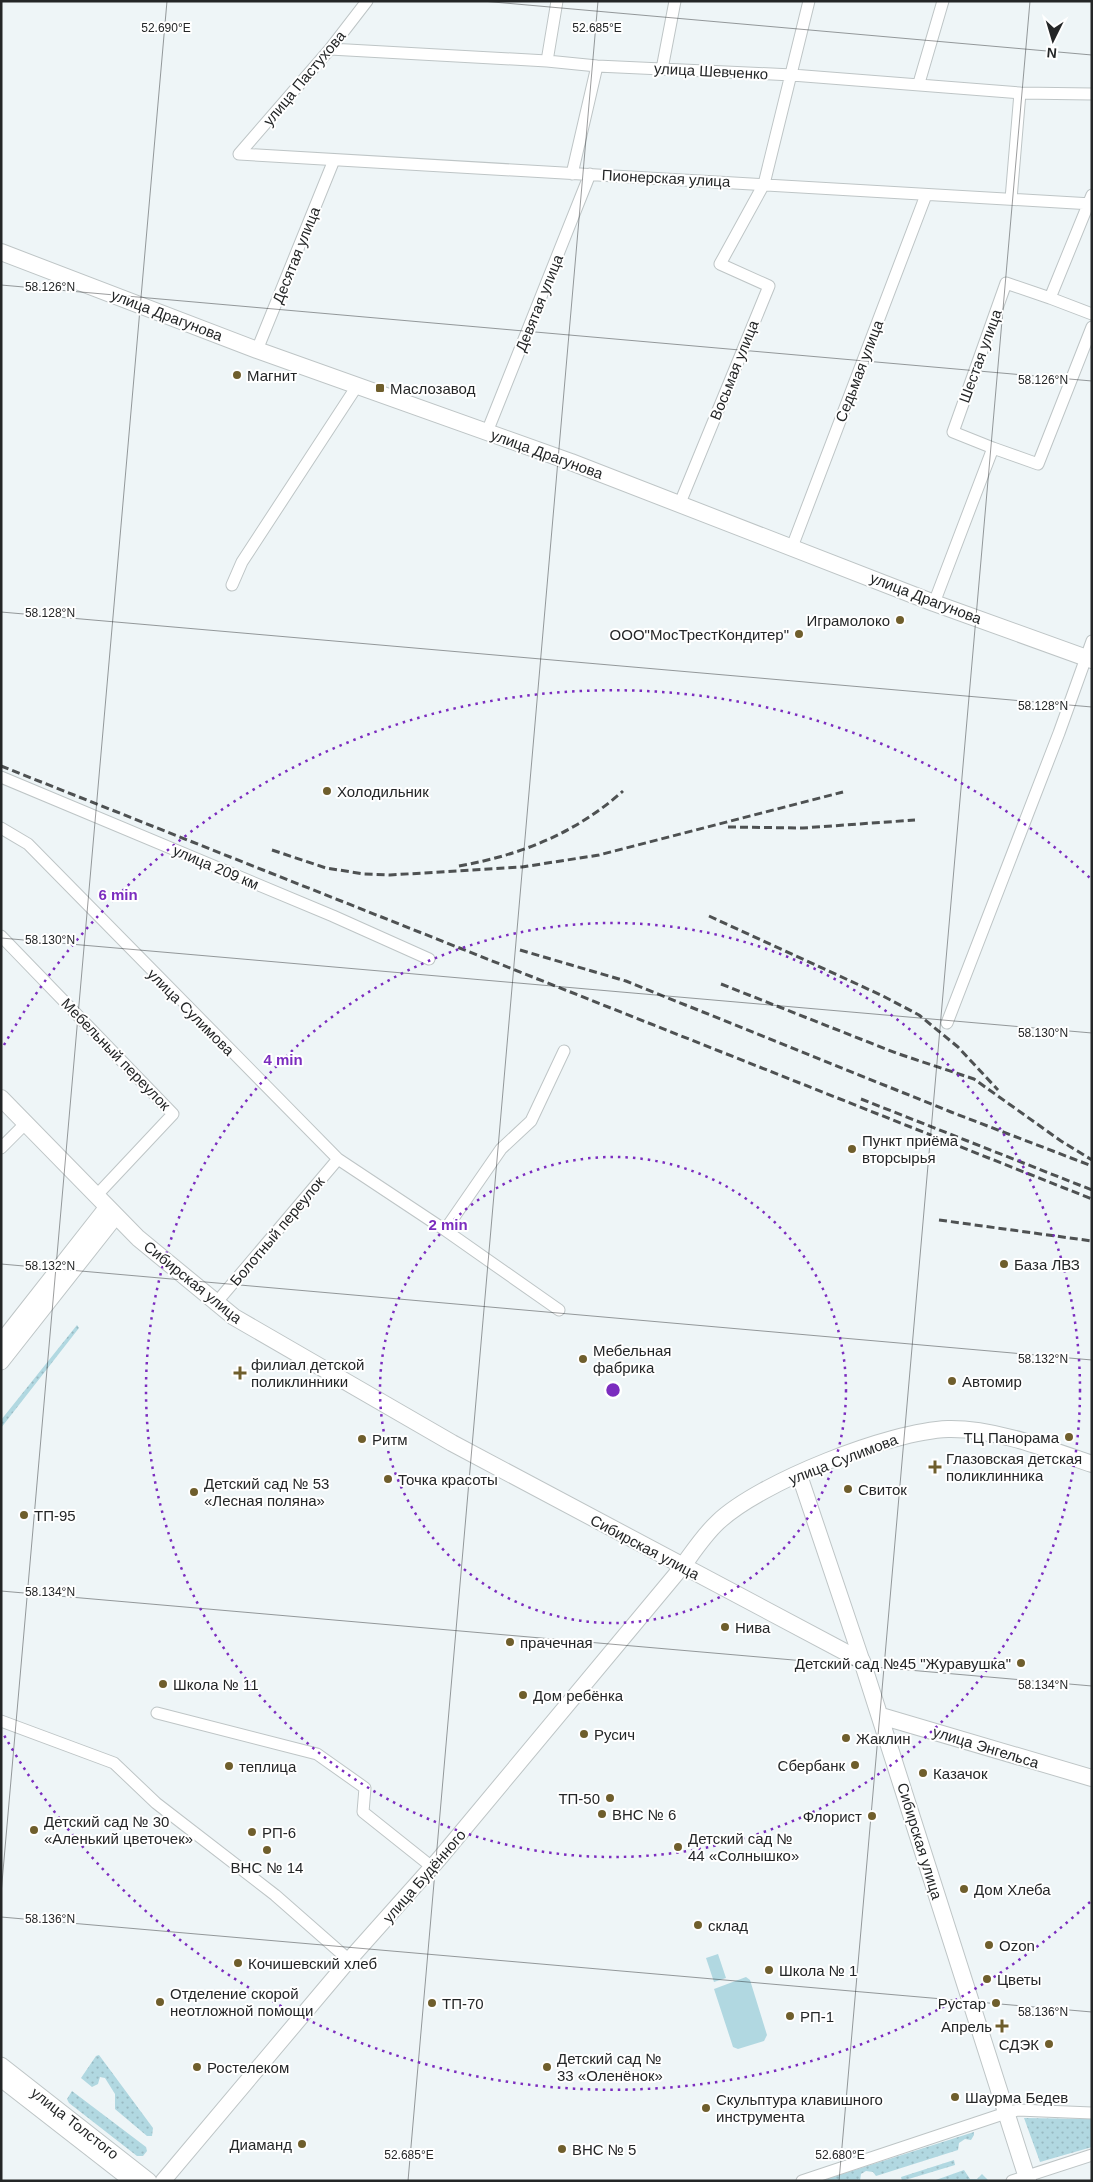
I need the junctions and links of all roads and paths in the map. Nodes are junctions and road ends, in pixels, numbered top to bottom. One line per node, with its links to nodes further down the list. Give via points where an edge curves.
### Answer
1 (367, 1): 6 (street, улица Пастухова)
2 (557, 1): 7 (street)
3 (675, 1): 9 (street)
4 (809, 1): 10 (street)
5 (942, 1): 11 (street)
6 (330, 49): 7 (street, улица Шевченко); 14 (street, улица Пастухова)
7 (547, 61): 8 (street, улица Шевченко)
8 (596, 66): 9 (street, улица Шевченко); 16 (street)
9 (662, 69): 10 (street, улица Шевченко)
10 (792, 75): 11 (street, улица Шевченко); 18 (street)
11 (919, 83): 12 (street, улица Шевченко)
12 (1020, 92): 13 (street, улица Шевченко); 20 (street)
13 (1092, 94)
14 (240, 154): 15 (street, Пионерская улица)
15 (334, 160): 16 (street, Пионерская улица); 26 (street, Десятая улица)
16 (572, 174): 17 (street, Пионерская улица)
17 (590, 174): 18 (street, Пионерская улица); 28 (street, Девятая улица)
18 (764, 184): 19 (street, Пионерская улица); 30 (street, Восьмая улица, via 720,264 769,286)
19 (926, 195): 20 (street, Пионерская улица); 31 (street, Седьмая улица)
20 (1011, 199): 21 (street, Пионерская улица)
21 (1091, 201): 23 (street)
22 (1, 252): 26 (main road, улица Драгунова)
23 (1050, 298): 24 (street, Шестая улица); 29 (street, Шестая улица, via 1006,283 953,432)
24 (1092, 314)
25 (1092, 326): 29 (street, Шестая улица, via 1038,464)
26 (257, 350): 27 (main road, улица Драгунова)
27 (357, 386): 28 (main road, улица Драгунова); 32 (street, via 242,562)
28 (487, 432): 30 (main road, улица Драгунова)
29 (993, 448): 33 (street)
30 (680, 503): 31 (main road, улица Драгунова)
31 (792, 546): 33 (main road, улица Драгунова)
32 (232, 585)
33 (934, 603): 35 (main road, улица Драгунова)
34 (1092, 641): 35 (street)
35 (1089, 659): 40 (street)
36 (1, 777): 39 (street, улица 209 км)
37 (1, 828): 45 (street, улица Сулимова, via 28,844)
38 (1, 936): 46 (street, Мебельный переулок, via 173,1114)
39 (429, 959)
40 (947, 1023)
41 (564, 1051): 47 (street, via 531,1121 501,1150)
42 (1, 1098): 43 (main road, Сибирская улица)
43 (26, 1123): 44 (street); 46 (main road, Сибирская улица)
44 (1, 1148)
45 (338, 1159): 47 (street, улица Сулимова); 48 (street, Болотный переулок)
46 (106, 1207): 48 (main road, Сибирская улица); 50 (street); 51 (street)
47 (445, 1230): 49 (street, улица Сулимова)
48 (216, 1303): 54 (main road, Сибирская улица, via 319,1368 452,1444)
49 (559, 1310)
50 (1, 1342)
51 (1, 1362)
52 (1092, 1464): 53 (main road, улица Сулимова, via 994,1434 949,1429 915,1432 887,1440)
53 (799, 1474): 54 (main road, улица Сулимова, via 733,1509 717,1523); 55 (street)
54 (682, 1567): 55 (main road, Сибирская улица); 60 (street, улица Будённого)
55 (862, 1661): 57 (main road, Сибирская улица)
56 (157, 1713): 60 (street, via 318,1754 366,1788 363,1812)
57 (881, 1716): 59 (main road, улица Энгельса); 64 (main road, Сибирская улица)
58 (1, 1721): 61 (street, via 114,1763 156,1803 275,1895)
59 (1092, 1778)
60 (432, 1867): 61 (street, улица Будённого)
61 (349, 1960): 70 (street, улица Будённого)
62 (1, 2065): 69 (street, улица Толстого)
63 (1, 2079): 68 (street, улица Толстого)
64 (1006, 2112): 65 (street); 67 (main road, Сибирская улица); 71 (street)
65 (1092, 2113)
66 (1092, 2155): 67 (street)
67 (1022, 2179)
68 (132, 2181)
69 (149, 2181)
70 (163, 2181)
71 (802, 2181)

